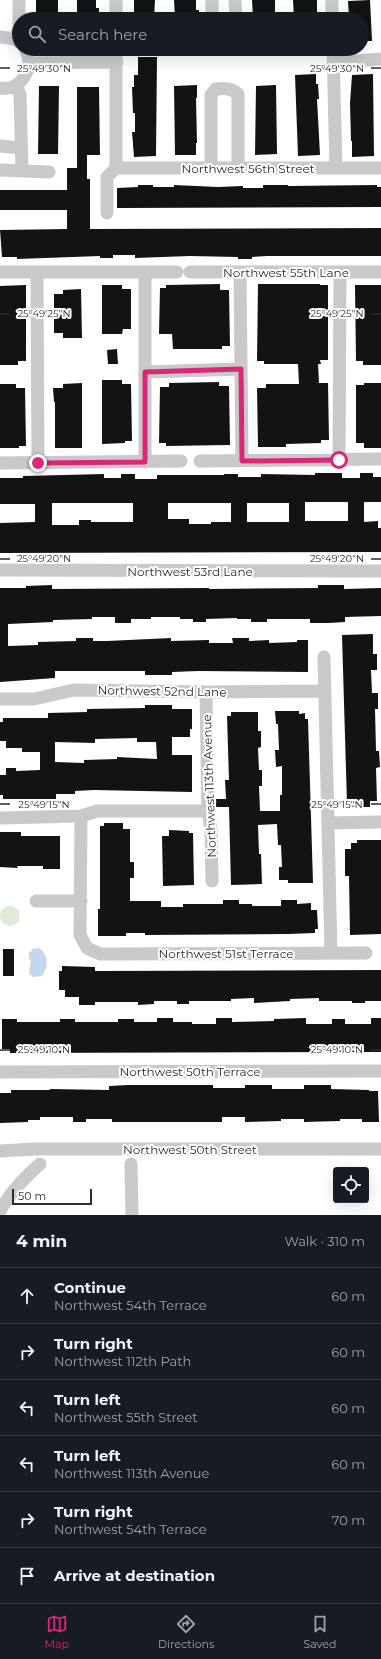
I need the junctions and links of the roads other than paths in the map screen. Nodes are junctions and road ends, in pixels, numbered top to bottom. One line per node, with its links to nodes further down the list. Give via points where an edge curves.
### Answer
1 (19, 0): 6 (street)
2 (116, 0): 7 (street)
3 (212, 0): 8 (street)
4 (235, 0): 9 (street)
5 (332, 0): 10 (street)
6 (19, 12)
7 (116, 12)
8 (212, 12)
9 (236, 12)
10 (332, 12)
11 (0, 36): 12 (street)
12 (12, 39)
13 (28, 56): 18 (street)
14 (105, 56): 18 (street)
15 (116, 56): 24 (street)
16 (332, 56): 19 (street)
17 (381, 59): 19 (street)
18 (29, 63): 20 (street, via 28,72)
19 (333, 63): 27 (street)
20 (16, 85): 21 (street); 23 (street, via 20,95)
21 (0, 88)
22 (0, 146): 23 (street)
23 (21, 148): 30 (street)
24 (116, 168): 25 (street, Northwest 56th Street); 32 (street, via 107,177)
25 (211, 168): 26 (street, Northwest 56th Street); 26 (street, via 211,95 216,89 226,88 238,94)
26 (238, 168): 27 (street, Northwest 56th Street)
27 (336, 168): 28 (street, Northwest 56th Street)
28 (381, 168)
29 (0, 170): 30 (street)
30 (22, 170): 31 (street)
31 (49, 172)
32 (107, 213)
33 (0, 272): 34 (street)
34 (37, 272): 35 (street); 50 (street)
35 (145, 272): 36 (street); 42 (street)
36 (177, 272)
37 (190, 272): 38 (street, Northwest 55th Lane)
38 (240, 272): 39 (street, Northwest 55th Lane); 41 (street)
39 (340, 272): 40 (street, Northwest 55th Lane); 44 (street)
40 (381, 272)
41 (241, 369): 42 (street); 47 (street)
42 (145, 372): 48 (street)
43 (381, 459): 44 (street)
44 (339, 460): 47 (street)
45 (180, 461): 48 (street)
46 (200, 461): 47 (street)
47 (242, 461)
48 (145, 462): 50 (street)
49 (0, 463): 50 (street)
50 (38, 463)
51 (0, 570): 52 (street, Northwest 53rd Lane)
52 (381, 571)
53 (324, 657): 54 (street)
54 (325, 691): 55 (street, Northwest 52nd Lane); 61 (street)
55 (206, 692): 56 (street, Northwest 52nd Lane, via 74,690 34,699); 57 (street, Northwest 113th Avenue)
56 (0, 699)
57 (208, 811): 58 (street, via 98,811); 62 (street, Northwest 113th Avenue)
58 (81, 816): 59 (street); 64 (street)
59 (0, 818)
60 (381, 822): 61 (street)
61 (328, 823): 65 (street)
62 (212, 880)
63 (36, 901): 64 (street)
64 (81, 901): 65 (street, Northwest 51st Terrace, via 80,935 87,948 100,954)
65 (331, 953): 66 (street, Northwest 51st Terrace)
66 (366, 953)
67 (381, 1070): 68 (street, Northwest 50th Terrace)
68 (0, 1072)
69 (381, 1149): 70 (street, Northwest 50th Street)
70 (0, 1151)
71 (40, 1164): 73 (street, via 11,1193)
72 (131, 1164): 74 (street)
73 (0, 1211)
74 (132, 1215)

